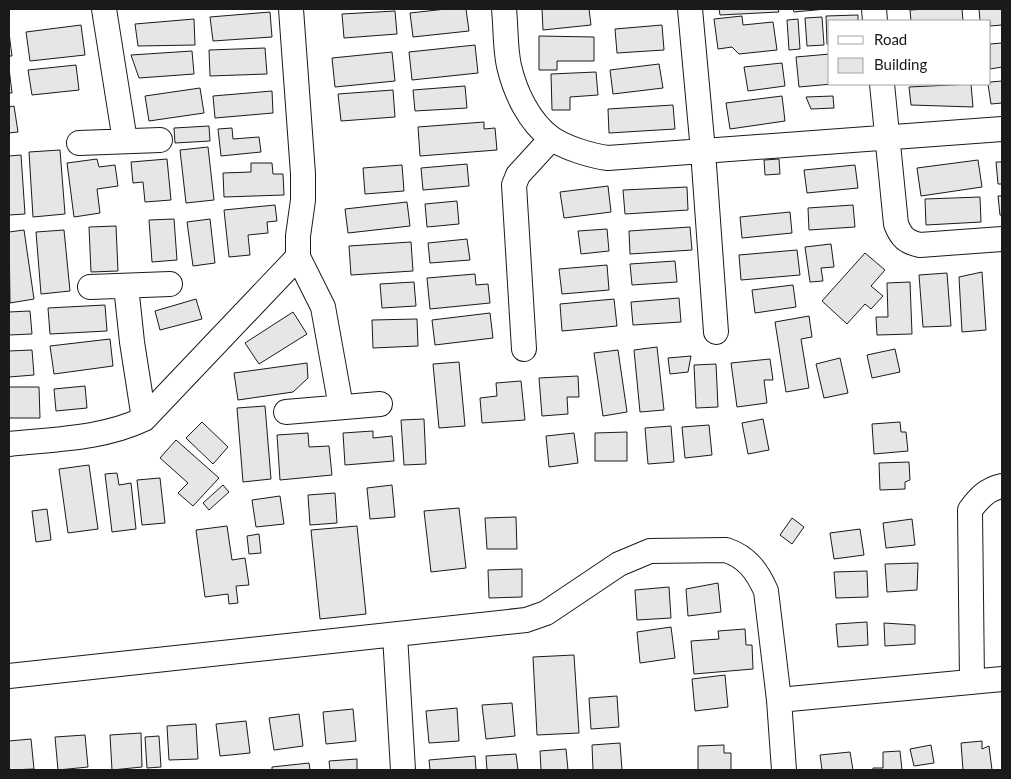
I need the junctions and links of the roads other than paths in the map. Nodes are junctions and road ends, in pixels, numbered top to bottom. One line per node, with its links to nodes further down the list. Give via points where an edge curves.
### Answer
1 (104, 9): 10 (street)
2 (291, 9): 14 (street, via 303,174)
3 (504, 9): 8 (street, via 509,65 514,83 536,124)
4 (690, 9): 12 (street)
5 (882, 85): 7 (street)
6 (1002, 129): 7 (street)
7 (888, 138): 12 (street); 13 (street, via 896,224 900,235 909,243)
8 (552, 139): 12 (street, via 592,156 608,158); 19 (street, via 518,175 514,185)
9 (160, 140): 10 (street)
10 (125, 141): 11 (street)
11 (79, 143)
12 (703, 151): 18 (street)
13 (1002, 239)
14 (298, 257): 21 (street, via 323,307); 23 (street)
15 (170, 284): 16 (street)
16 (126, 286): 17 (street); 23 (street)
17 (90, 287)
18 (716, 332)
19 (524, 349)
20 (380, 404): 21 (street)
21 (342, 408): 22 (street)
22 (286, 412)
23 (144, 418): 24 (street, via 111,432)
24 (9, 444)
25 (1002, 486): 29 (street, via 982,495 970,510)
26 (395, 635): 27 (street); 30 (street, via 526,620 546,613 619,564 650,551 726,550 748,562 759,574 766,591); 31 (street)
27 (9, 676)
28 (1002, 679): 29 (street)
29 (972, 682): 30 (street)
30 (779, 700): 32 (street)
31 (403, 770)
32 (784, 770)

